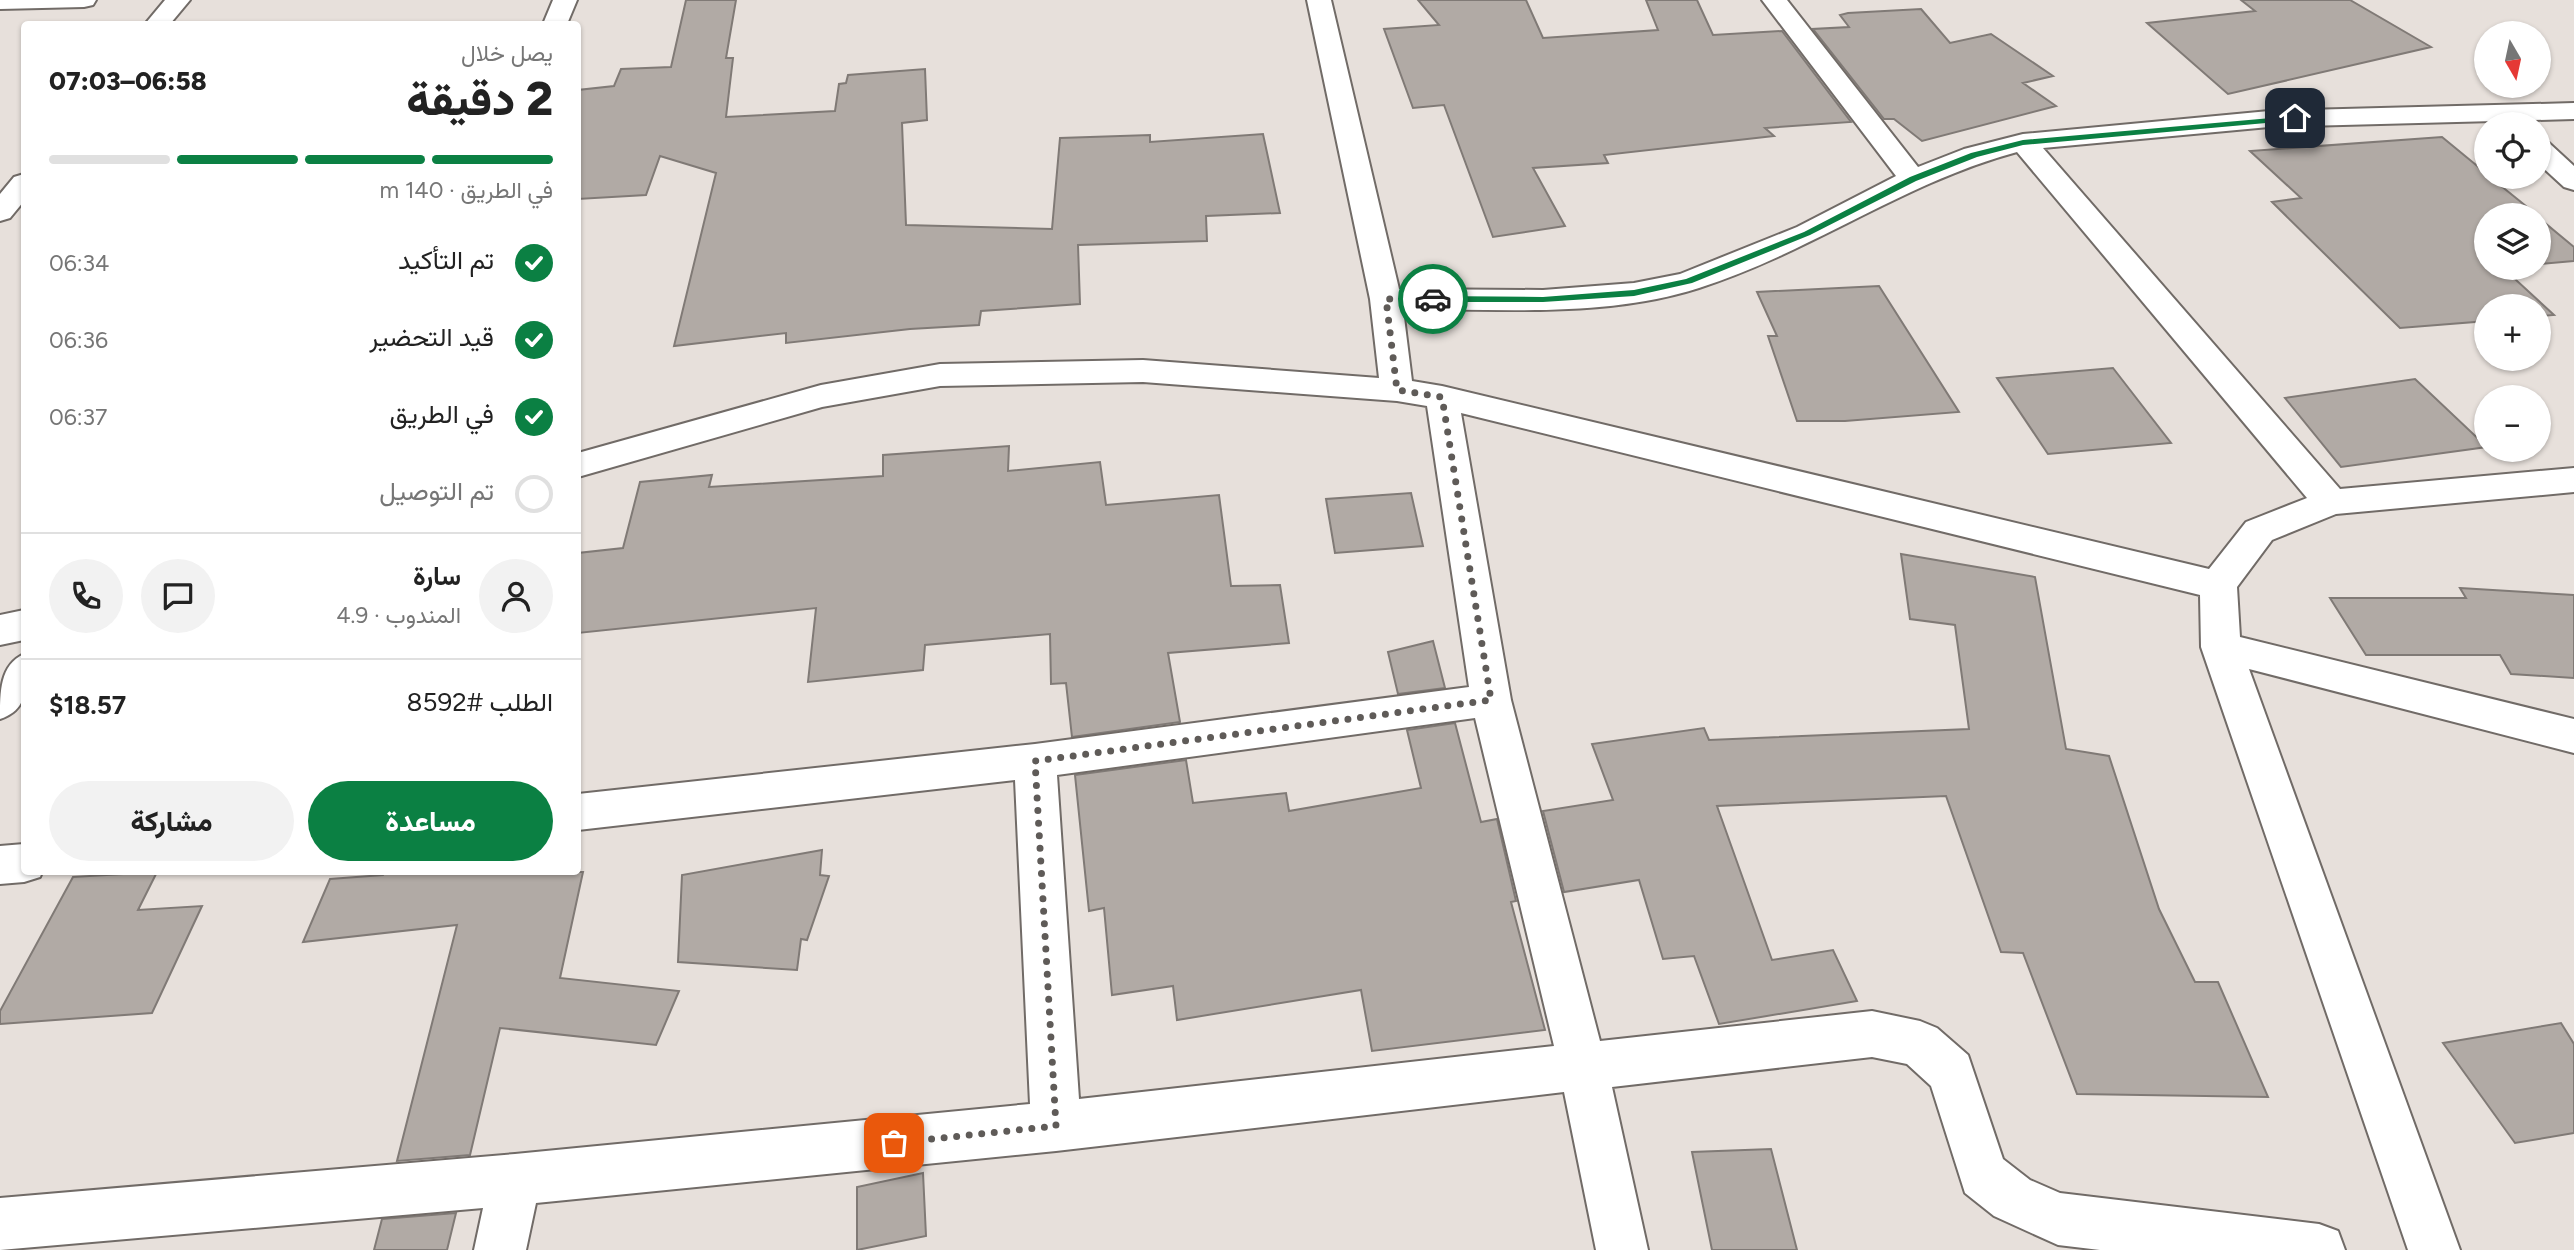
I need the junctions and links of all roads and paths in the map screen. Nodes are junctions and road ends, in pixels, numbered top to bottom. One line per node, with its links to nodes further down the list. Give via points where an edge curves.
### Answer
1 (85, 0): 6 (street)
2 (178, 0): 7 (street)
3 (565, 0): 8 (street)
4 (1319, 0): 18 (street)
5 (1774, 0): 14 (street)
6 (0, 2)
7 (160, 21)
8 (556, 21)
9 (2574, 111): 10 (street)
10 (2551, 114)
11 (2474, 119): 12 (street, via 2269,119)
12 (2023, 142): 14 (street); 23 (street)
13 (2551, 160): 15 (street)
14 (1913, 179): 18 (street, via 1807,233 1689,281 1634,293 1543,300)
15 (2574, 181)
16 (21, 187): 17 (street)
17 (0, 212)
18 (1386, 299): 19 (street)
19 (1397, 390): 20 (street); 21 (street, via 1143,371 940,375 821,396)
20 (1442, 397): 24 (street); 29 (street)
21 (581, 464)
22 (2574, 480): 23 (street)
23 (2331, 502): 24 (street, via 2259,531)
24 (2218, 585): 27 (street)
25 (21, 626): 26 (street)
26 (0, 631)
27 (2221, 647): 31 (street); 43 (street)
28 (21, 674): 30 (street)
29 (1491, 700): 32 (street); 36 (street)
30 (0, 703)
31 (2574, 736)
32 (1035, 761): 33 (street); 37 (street)
33 (581, 812)
34 (21, 863): 35 (street)
35 (0, 865)
36 (1583, 1068): 37 (street); 41 (street); 42 (street, via 1872,1034 1920,1044 1951,1072 1983,1175 2012,1198 2058,1219)
37 (1056, 1126): 38 (street)
38 (515, 1180): 39 (street); 40 (street)
39 (0, 1224)
40 (500, 1250)
41 (1622, 1250)
42 (2319, 1250)
43 (2434, 1250)

